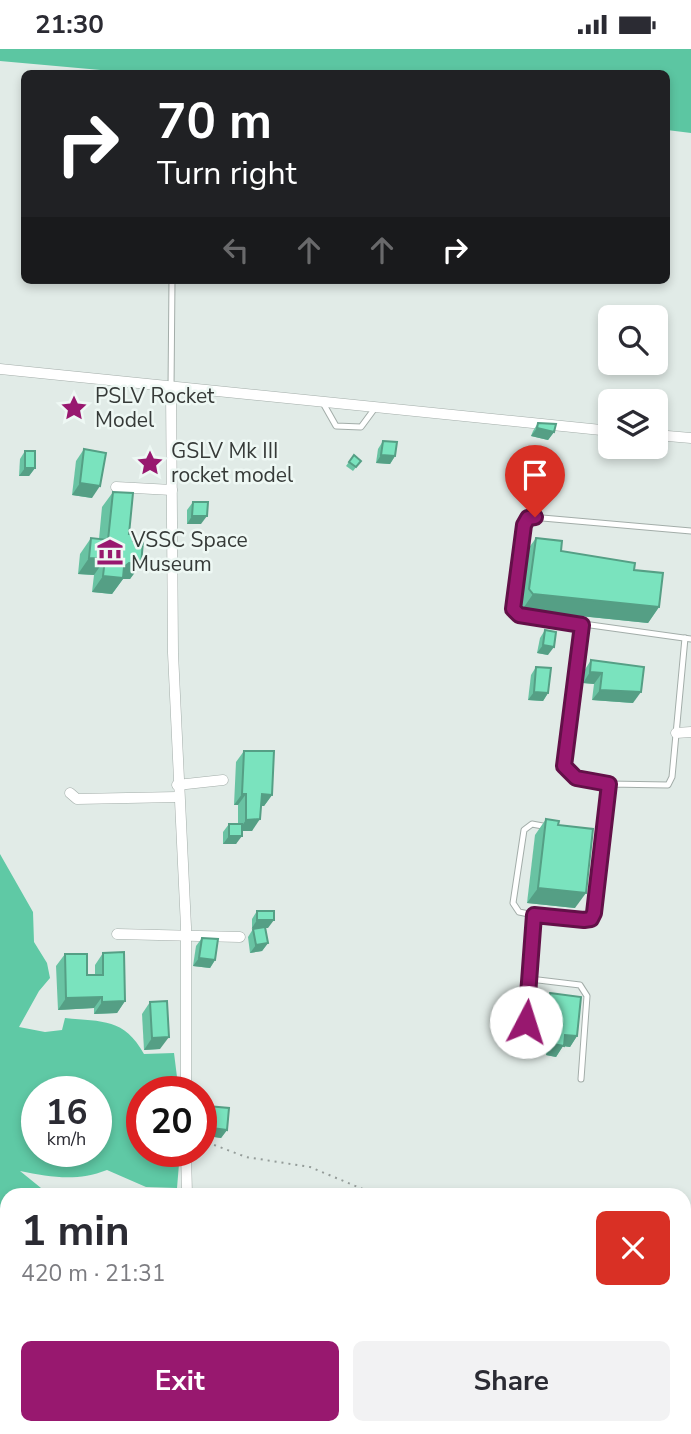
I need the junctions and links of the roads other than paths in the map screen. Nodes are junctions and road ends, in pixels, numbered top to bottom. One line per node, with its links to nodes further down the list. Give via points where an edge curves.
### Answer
1 (172, 284): 3 (lane)
2 (0, 369): 3 (street)
3 (171, 388): 4 (street); 10 (street)
4 (323, 403): 5 (street); 5 (lane, via 336,426 360,427)
5 (375, 408): 6 (street)
6 (598, 430)
7 (668, 436): 8 (street)
8 (691, 438)
9 (116, 487): 10 (street)
10 (172, 490): 20 (street)
11 (691, 531): 12 (lane, via 531,517 524,525)
12 (520, 546): 13 (lane); 14 (lane, via 515,611)
13 (533, 548)
14 (582, 625): 15 (lane); 19 (lane, via 564,766 576,778)
15 (688, 638): 17 (lane)
16 (691, 732): 17 (street)
17 (676, 733): 19 (lane, via 672,777 667,785)
18 (223, 780): 20 (street)
19 (609, 784): 25 (lane)
20 (177, 785): 22 (street)
21 (70, 793): 22 (street, via 77,799)
22 (177, 797): 28 (street)
23 (555, 828): 26 (lane, via 532,824 524,830 513,903 519,912)
24 (591, 833): 25 (lane)
25 (603, 834): 26 (lane, via 593,917)
26 (534, 915): 30 (lane)
27 (117, 934): 28 (street)
28 (186, 937): 29 (street); 32 (street)
29 (240, 937)
30 (530, 979): 31 (lane); 33 (lane, via 585,988)
31 (524, 1043)
32 (186, 1076)
33 (581, 1079)
34 (186, 1167): 35 (street)
35 (187, 1188)

